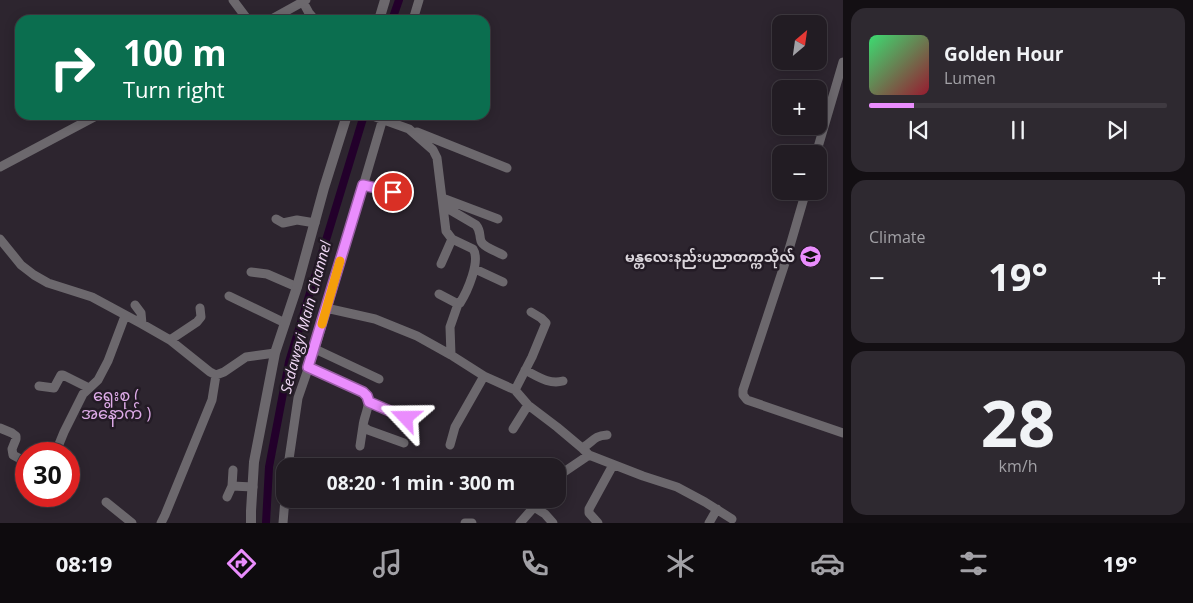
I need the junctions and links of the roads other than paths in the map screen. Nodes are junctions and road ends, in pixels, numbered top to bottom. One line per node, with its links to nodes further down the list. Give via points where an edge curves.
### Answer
1 (232, 0): 5 (street)
2 (385, 0): 8 (street)
3 (419, 0): 9 (street)
4 (305, 1): 6 (street); 7 (street)
5 (244, 15)
6 (279, 15)
7 (311, 15)
8 (380, 15)
9 (414, 15)
10 (843, 62): 11 (street)
11 (838, 92): 17 (street)
12 (89, 120): 18 (street)
13 (345, 120): 26 (street)
14 (377, 120): 20 (street)
15 (388, 120): 16 (street)
16 (409, 129): 19 (street); 22 (street, via 433,150)
17 (819, 145)
18 (0, 167)
19 (507, 168)
20 (363, 185): 21 (street); 40 (street)
21 (393, 192)
22 (443, 195): 25 (street); 28 (street, via 446,232); 29 (street, via 447,208 479,228 483,244)
23 (803, 200): 64 (street, via 743,395 748,400)
24 (276, 219): 26 (street, via 283,223 297,220)
25 (498, 219)
26 (315, 223): 34 (street)
27 (0, 239): 42 (street, via 21,265 34,275 48,283 92,297)
28 (452, 239): 30 (street); 31 (street, via 473,249)
29 (503, 255)
30 (441, 264)
31 (474, 269): 33 (street); 37 (street)
32 (251, 272): 34 (street, via 267,274)
33 (503, 282)
34 (297, 287): 43 (street)
35 (439, 294): 37 (street)
36 (229, 296): 43 (street)
37 (458, 304): 48 (street, via 450,327)
38 (135, 305): 44 (street, via 141,313)
39 (200, 308): 45 (street, via 197,322)
40 (326, 308): 46 (street); 48 (street, via 375,319 417,336)
41 (531, 312): 50 (street, via 546,323)
42 (125, 316): 44 (street); 56 (street, via 108,361 98,380)
43 (285, 322): 47 (street)
44 (142, 324): 45 (street)
45 (170, 340): 51 (street)
46 (315, 348): 49 (street); 53 (street)
47 (275, 353): 51 (street, via 246,357); 77 (street)
48 (451, 355): 52 (street)
49 (308, 367): 58 (street, via 363,392); 72 (street, via 298,398)
50 (525, 370): 54 (street, via 543,380); 57 (street)
51 (216, 375): 86 (street, via 212,400)
52 (484, 376): 57 (street); 68 (street, via 455,427)
53 (379, 378)
54 (563, 380)
55 (39, 386): 56 (street, via 54,388 63,375)
56 (89, 388): 66 (street)
57 (515, 390): 59 (street)
58 (369, 402): 60 (street); 61 (street)
59 (528, 405): 63 (street); 70 (street)
60 (406, 418)
61 (363, 426): 67 (street); 69 (street)
62 (0, 428): 71 (street, via 16,436 12,449)
63 (513, 430)
64 (843, 433)
65 (608, 435): 70 (street, via 599,435)
66 (60, 442)
67 (404, 443)
68 (450, 444)
69 (360, 446)
70 (585, 452): 73 (street); 74 (street)
71 (15, 456)
72 (289, 458)
73 (613, 465): 83 (street, via 677,487); 93 (street, via 589,509)
74 (566, 469)
75 (233, 470): 76 (street)
76 (232, 486): 77 (street); 78 (street)
77 (252, 487): 87 (street)
78 (227, 497)
79 (106, 502): 85 (street)
80 (284, 508): 88 (street)
81 (533, 508): 91 (street)
82 (536, 508): 92 (street)
83 (717, 509): 84 (street); 94 (street)
84 (732, 519)
85 (132, 523)
86 (161, 523)
87 (251, 523)
88 (283, 523)
89 (465, 523): 90 (street)
90 (472, 523)
91 (520, 523)
92 (553, 523)
93 (598, 523)
94 (708, 523)

